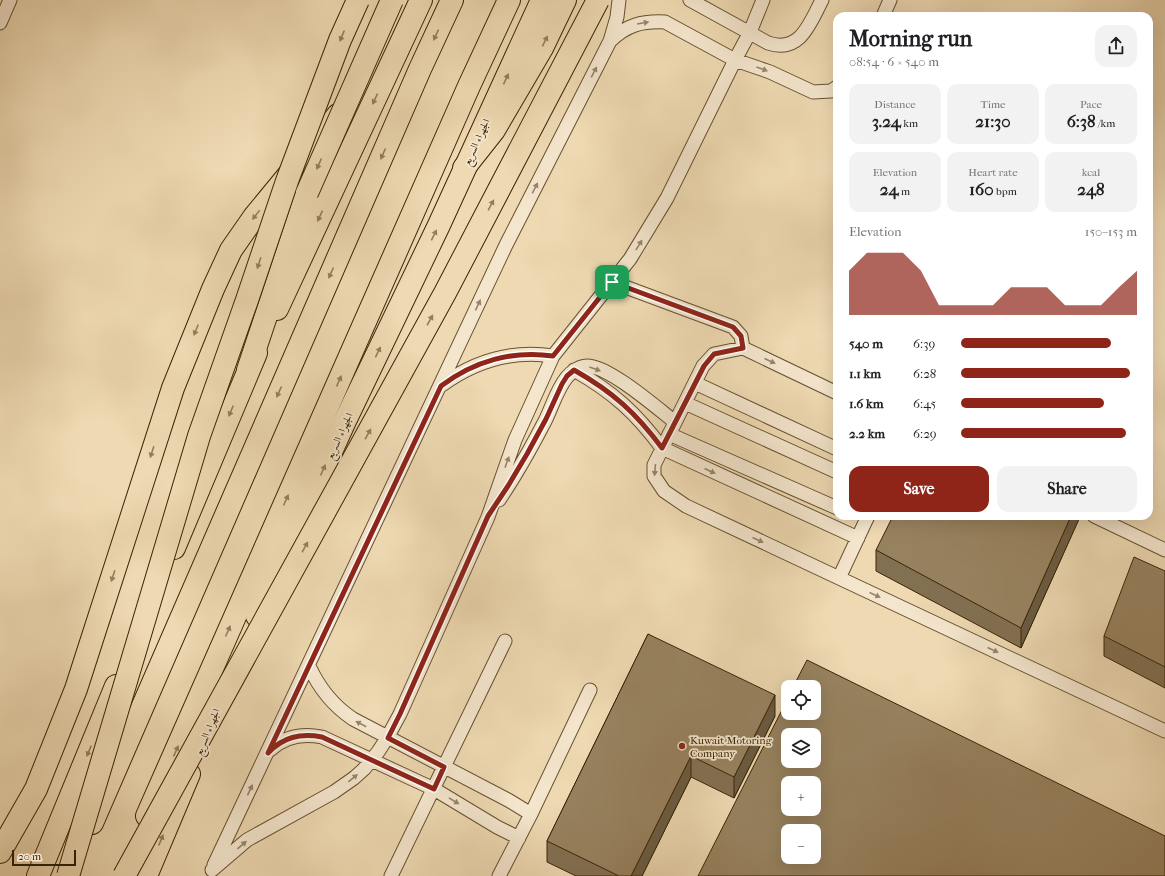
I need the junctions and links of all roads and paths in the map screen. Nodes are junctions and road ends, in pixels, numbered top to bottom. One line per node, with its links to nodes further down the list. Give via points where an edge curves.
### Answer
1 (10, 0): 16 (lane)
2 (358, 0): 58 (main road, one-way to 58, bridge, via 340,40 287,181 199,436)
3 (392, 0): 26 (main road, one-way to 26, bridge, via 306,192)
4 (421, 0): 18 (main road)
5 (452, 0): 58 (main road, one-way to 58, bridge)
6 (509, 0): 59 (main road, الجهراء السريع, one-way to 6)
7 (542, 0): 22 (main road, الجهراء السريع, one-way to 7)
8 (565, 0): 22 (main road, one-way to 8, via 494,130 542,48)
9 (598, 0): 60 (main road, one-way to 9, bridge, via 445,293)
10 (619, 0): 19 (lane)
11 (690, 0): 17 (lane)
12 (763, 0): 17 (lane)
13 (822, 0): 17 (lane, via 809,26 789,45 778,47)
14 (890, 0): 15 (lane)
15 (885, 12)
16 (0, 23)
17 (750, 32): 20 (lane)
18 (405, 33): 26 (main road, one-way to 26); 55 (main road, one-way to 55, via 254,217 231,250 173,388 76,689 36,789)
19 (610, 41): 20 (lane, one-way to 20, via 639,23 665,22); 29 (lane, one-way to 19, via 506,245)
20 (735, 60): 21 (lane, one-way to 21, via 770,72 813,92); 23 (lane, one-way to 20, via 630,259 667,198)
21 (833, 90)
22 (464, 168): 61 (main road, الجهراء السريع, one-way to 22, via 245,643 344,423)
23 (612, 282): 24 (lane, via 733,327 741,336); 25 (lane)
24 (743, 348): 28 (lane, via 714,354); 30 (lane, one-way to 30)
25 (553, 356): 29 (lane, via 520,354 501,357 469,368); 38 (lane, one-way to 25, via 515,440)
26 (248, 370): 57 (main road, one-way to 57)
27 (574, 370): 32 (lane, one-way to 32, via 589,366 611,375); 35 (lane, via 614,396 648,429); 38 (lane, via 562,384 527,454)
28 (695, 383): 31 (lane); 34 (lane)
29 (441, 386): 45 (lane)
30 (833, 391)
31 (685, 403): 32 (lane); 36 (lane)
32 (676, 422): 33 (lane)
33 (669, 434): 35 (lane); 37 (lane)
34 (833, 447)
35 (662, 448): 41 (lane, one-way to 41); 43 (lane, one-way to 43, via 654,465 654,476 664,491 686,506)
36 (833, 470)
37 (833, 506)
38 (488, 516): 48 (lane)
39 (862, 520): 41 (lane)
40 (1102, 520): 42 (lane)
41 (858, 538): 43 (lane)
42 (1165, 550)
43 (839, 578): 47 (lane, one-way to 47)
44 (505, 641): 51 (lane)
45 (309, 666): 48 (lane, one-way to 45, via 342,711 322,691); 49 (lane)
46 (590, 690): 53 (lane)
47 (1165, 731)
48 (388, 738): 50 (lane); 51 (lane)
49 (268, 753): 50 (lane, via 284,740 308,735 322,737); 56 (lane, one-way to 49)
50 (372, 760): 52 (lane); 56 (lane, one-way to 50, via 247,840 344,785)
51 (444, 767): 52 (lane); 53 (lane)
52 (434, 789): 54 (lane, one-way to 54); 62 (lane)
53 (531, 814): 54 (lane)
54 (519, 838): 63 (lane)
55 (0, 852)
56 (211, 873)
57 (38, 876)
58 (68, 876)
59 (121, 876)
60 (124, 876)
61 (146, 876)
62 (392, 876)
63 (499, 876)

